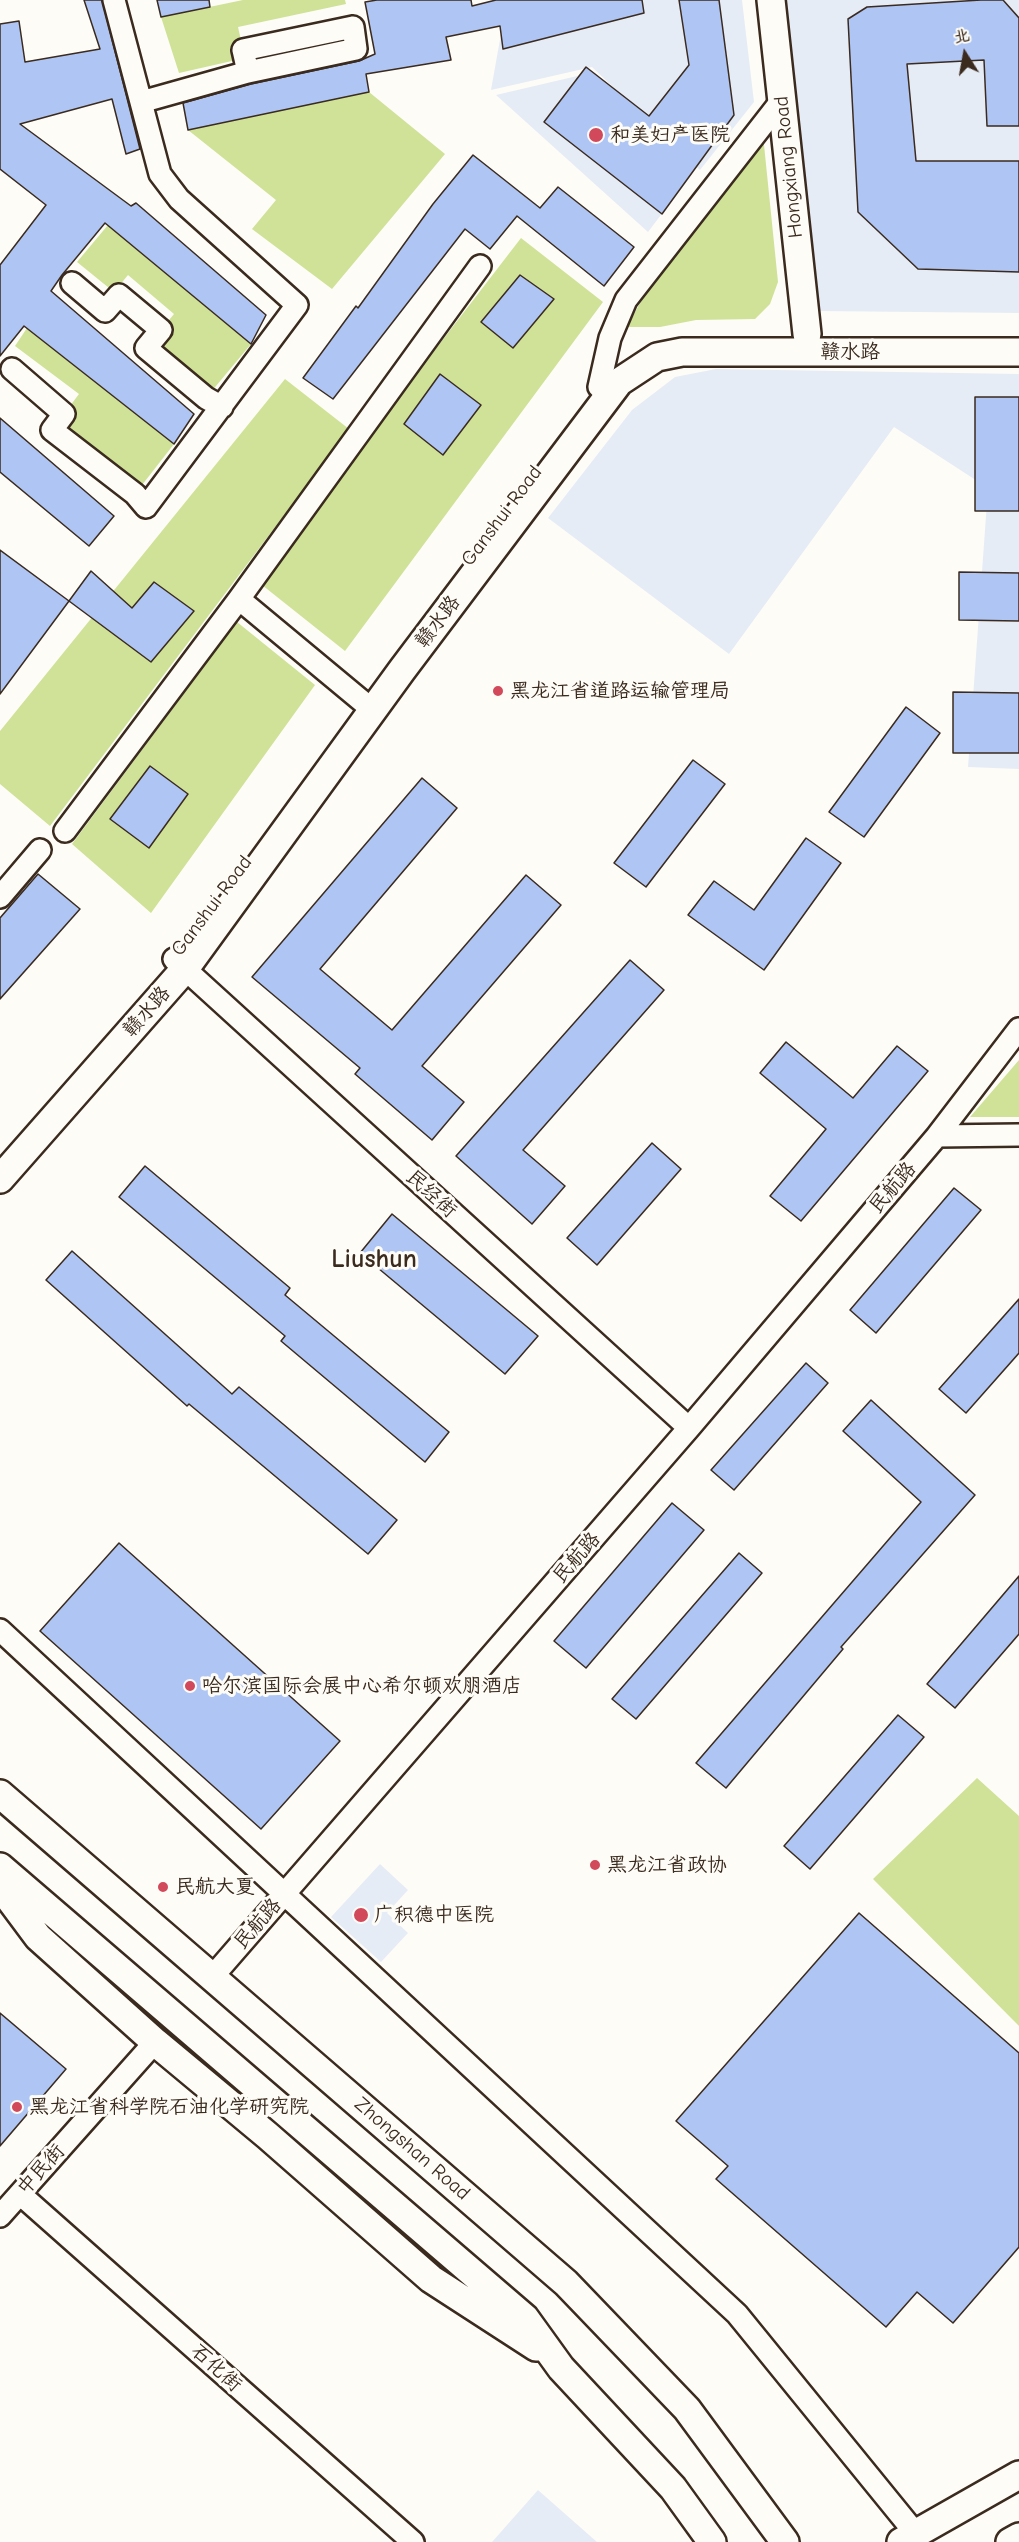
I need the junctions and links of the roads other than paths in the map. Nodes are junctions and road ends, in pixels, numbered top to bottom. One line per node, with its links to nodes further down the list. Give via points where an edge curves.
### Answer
1 (114, 0): 5 (street)
2 (771, 0): 4 (main road, Hongxiang Road)
3 (248, 72): 3 (street, via 356,49 353,27 243,50); 5 (street)
4 (782, 100): 8 (main road, Hongxiang Road); 12 (street, via 626,300 610,338)
5 (141, 102): 13 (street, via 160,174 179,199 297,305)
6 (480, 266): 14 (street)
7 (72, 283): 13 (street, via 105,311 119,296 161,330 146,348)
8 (807, 334): 9 (main road, Ganshui Road); 12 (main road, Ganshui Road, via 710,335 651,346 623,361)
9 (1019, 334)
10 (1019, 352): 19 (main road, 赣水路, via 682,352 657,357 635,370 620,382)
11 (12, 369): 13 (street, via 64,414 52,430 135,494 146,507)
12 (598, 387): 15 (main road, Ganshui Road)
13 (222, 407)
14 (239, 599): 15 (street); 16 (street)
15 (363, 702): 19 (main road, Ganshui Road)
16 (65, 831)
17 (40, 850): 18 (street)
18 (0, 897)
19 (179, 964): 23 (main road, Ganshui Road); 24 (main road, 赣水路); 25 (street, 民经街)
20 (1019, 1029): 21 (street, 民航路)
21 (937, 1136): 22 (street); 25 (street, 民航路)
22 (1019, 1136)
23 (0, 1156)
24 (0, 1179)
25 (689, 1428): 30 (street, 民航路)
26 (0, 1630): 30 (street)
27 (0, 1794): 31 (main road, Zhongshan Road)
28 (0, 1867): 35 (main road, via 525,2318)
29 (0, 1886): 32 (main road, via 38,1937)
30 (285, 1892): 31 (street, 民航路); 39 (street, via 737,2314)
31 (213, 1976): 42 (main road, Zhongshan Road, via 566,2283 687,2409)
32 (154, 2042): 33 (street, 中民街); 35 (main road, via 431,2279)
33 (20, 2194): 34 (street, 中民街); 40 (street, 石化街)
34 (0, 2216)
35 (556, 2362): 41 (main road, via 673,2488)
36 (1019, 2475): 39 (main road)
37 (1019, 2496): 39 (main road)
38 (1019, 2537): 43 (main road)
39 (919, 2539)
40 (412, 2542)
41 (712, 2542)
42 (785, 2542)
43 (1010, 2542)

